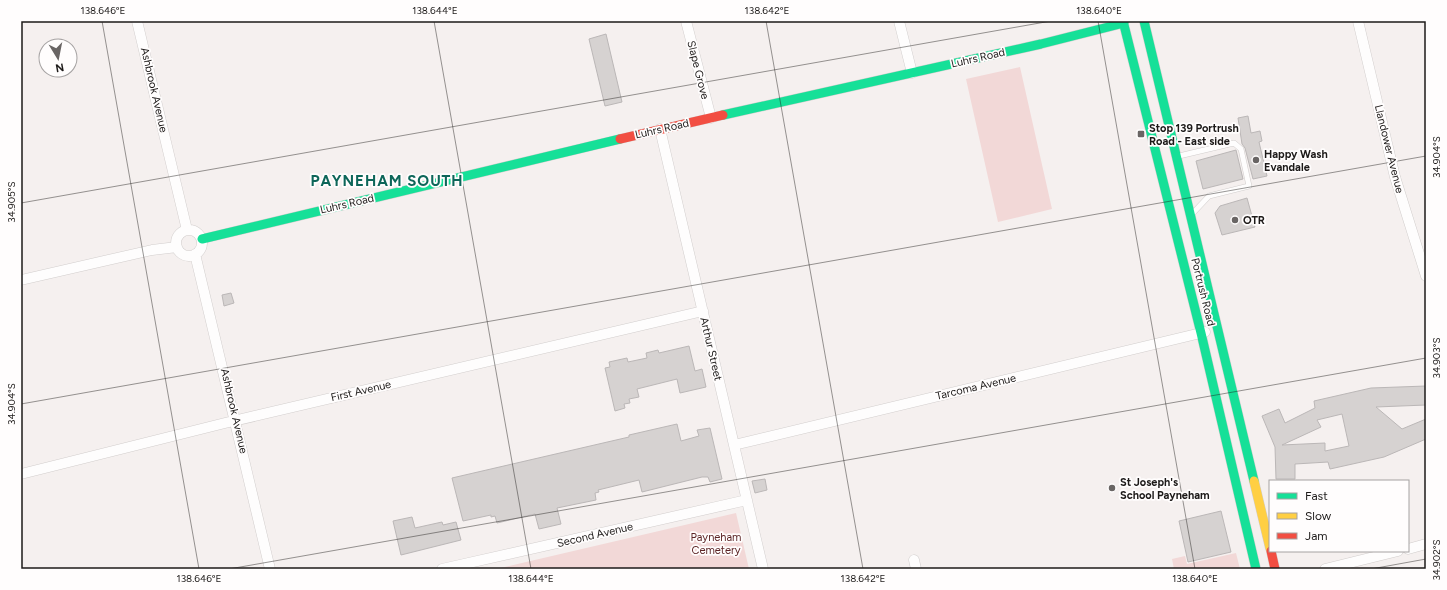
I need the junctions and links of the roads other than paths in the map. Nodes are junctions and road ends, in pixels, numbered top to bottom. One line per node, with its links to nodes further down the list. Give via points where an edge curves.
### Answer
1 (137, 21): 13 (street, Ashbrook Avenue)
2 (686, 21): 9 (street, Slape Grove)
3 (899, 21): 8 (street)
4 (1144, 21): 7 (main road, Portrush Road)
5 (1358, 21): 17 (street, Llandower Avenue, via 1395,177)
6 (1124, 22): 7 (main road); 8 (main road, Luhrs Road); 21 (main road, Portrush Road, via 1164,167)
7 (1152, 53): 11 (main road, Portrush Road)
8 (912, 73): 9 (main road, Luhrs Road)
9 (711, 118): 10 (main road, Luhrs Road)
10 (660, 129): 14 (main road, Luhrs Road); 19 (street, Arthur Street)
11 (1174, 159): 12 (main road, Portrush Road); 12 (lane, via 1234,143 1241,148 1250,186 1209,196)
12 (1190, 216): 20 (main road, Portrush Road)
13 (187, 230): 14 (street, via 195,232); 15 (street, via 177,237)
14 (202, 239): 16 (street, via 201,248)
15 (177, 247): 16 (street, via 182,254); 18 (street, via 152,250)
16 (195, 254): 22 (street, Ashbrook Avenue)
17 (1426, 276)
18 (21, 280)
19 (702, 311): 22 (street, First Avenue); 23 (street, Arthur Street)
20 (1218, 329): 21 (street, Tarcoma Avenue); 27 (main road, Portrush Road)
21 (1201, 333): 23 (street, Tarcoma Avenue); 34 (main road, Portrush Road)
22 (236, 420): 24 (street, First Avenue); 31 (street, Ashbrook Avenue)
23 (734, 445): 25 (street, Arthur Street)
24 (21, 474)
25 (747, 500): 32 (street, Second Avenue); 33 (street, Arthur Street)
26 (1426, 544): 28 (street)
27 (1269, 546)
28 (1409, 549)
29 (1271, 552): 35 (main road, Portrush Road)
30 (1394, 552): 36 (street)
31 (270, 569)
32 (442, 569)
33 (764, 569)
34 (1256, 569)
35 (1275, 569)
36 (1325, 569)

